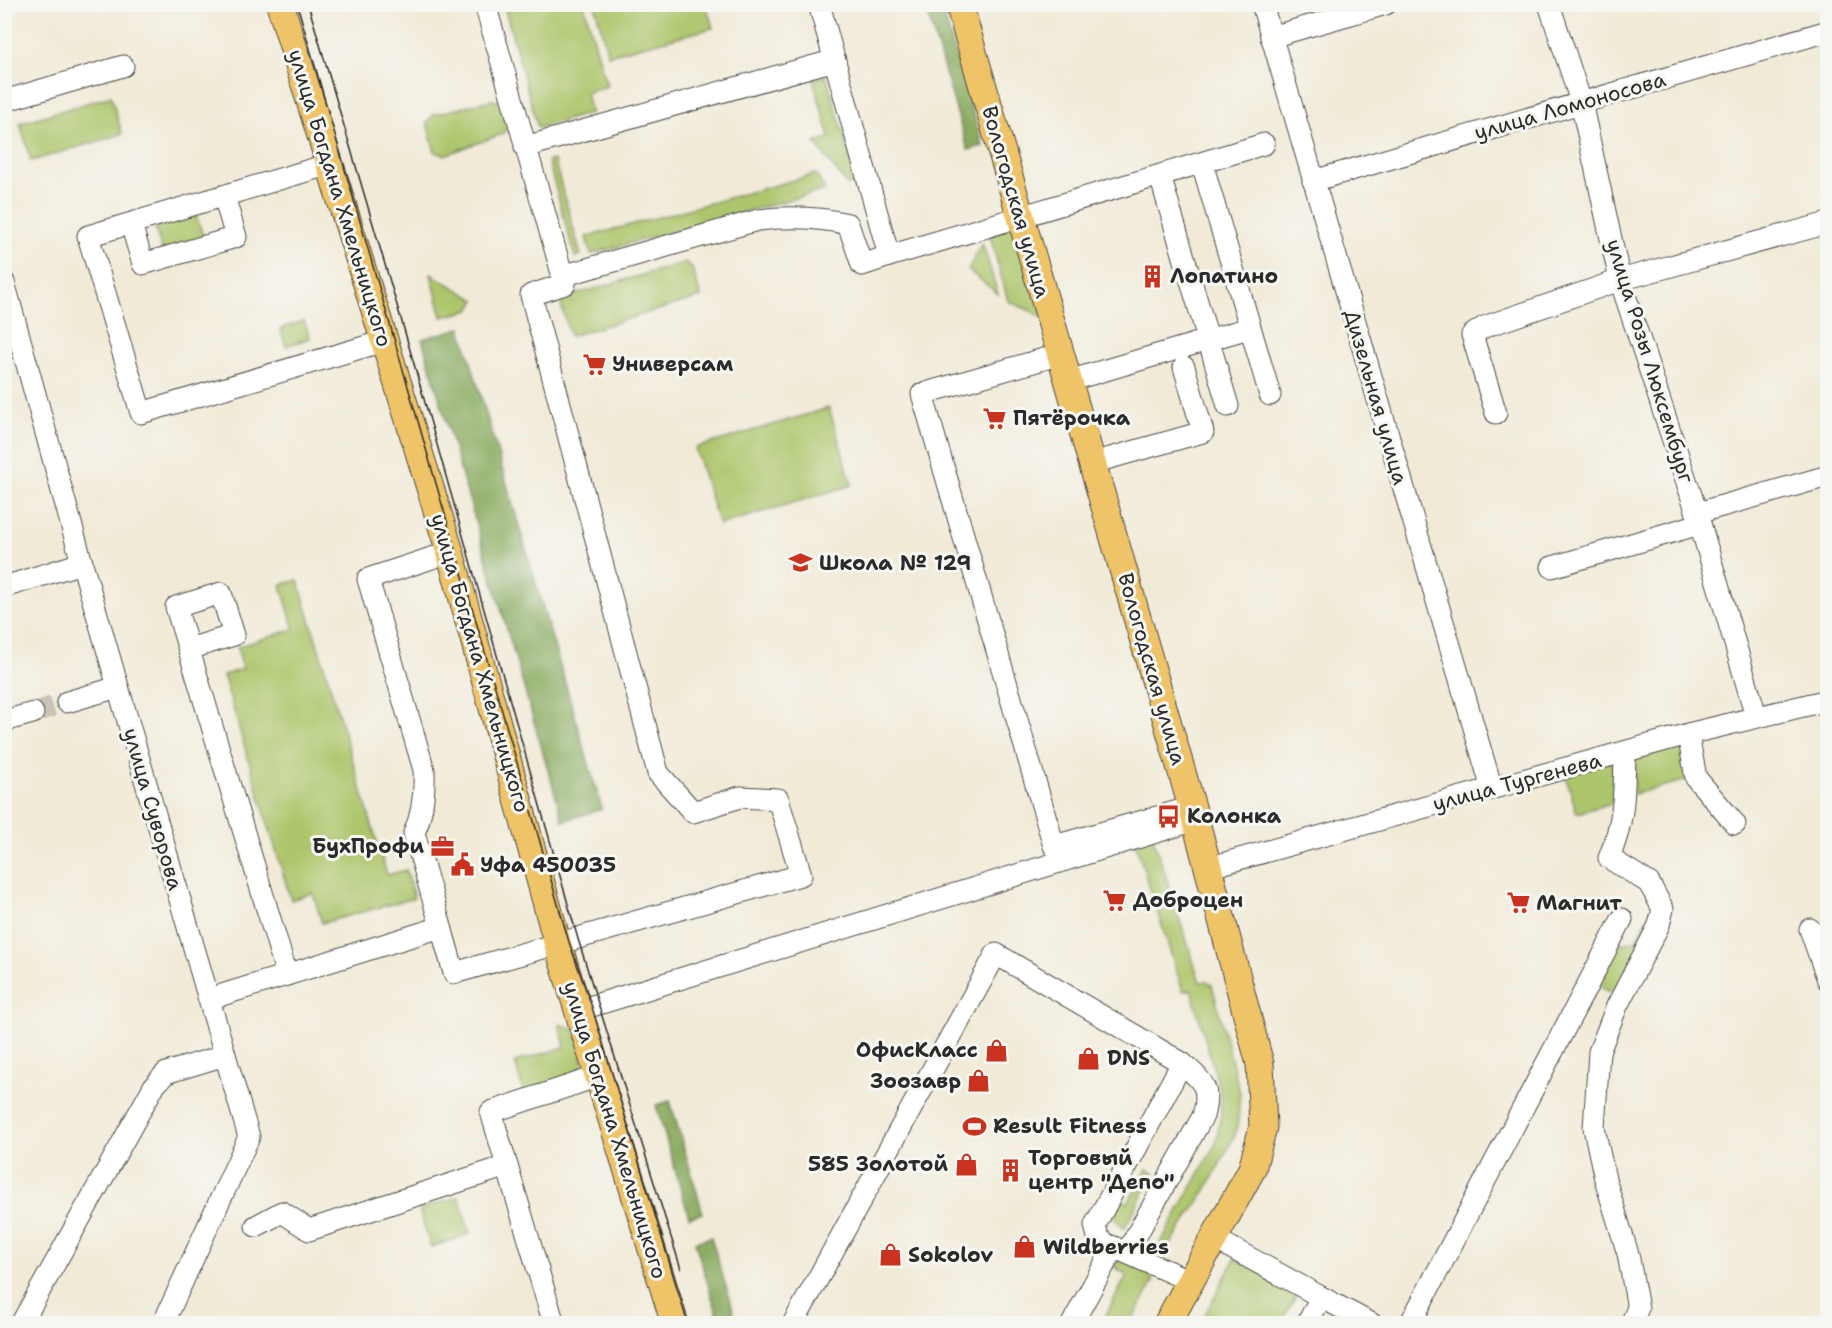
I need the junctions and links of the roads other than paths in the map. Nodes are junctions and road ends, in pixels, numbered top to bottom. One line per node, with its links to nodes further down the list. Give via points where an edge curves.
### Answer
1 (280, 4): 17 (main road, улица Богдана Хмельницкого)
2 (485, 4): 15 (street)
3 (819, 4): 10 (street)
4 (960, 4): 21 (main road, Вологодская улица)
5 (1262, 4): 9 (street, Дизельная улица)
6 (1386, 4): 9 (street)
7 (1550, 4): 13 (street, улица Розы Люксембург)
8 (1827, 31): 13 (street, улица Ломоносова)
9 (1271, 37): 19 (street, Дизельная улица)
10 (835, 60): 15 (street); 24 (street)
11 (123, 66): 12 (street)
12 (4, 101)
13 (1581, 102): 19 (street, улица Ломоносова); 26 (street, улица Розы Люксембург)
14 (1264, 144): 16 (street)
15 (525, 147): 25 (street)
16 (1202, 163): 18 (street); 28 (street)
17 (330, 164): 20 (street); 30 (main road, улица Богдана Хмельницкого)
18 (1160, 176): 21 (street); 29 (street)
19 (1313, 181): 53 (street, Дизельная улица)
20 (224, 196): 23 (street); 23 (street, via 236,237 143,264)
21 (1021, 218): 24 (street); 31 (main road, Вологодская улица)
22 (1827, 223): 26 (street)
23 (131, 224): 30 (street, via 88,237 141,413)
24 (889, 256): 25 (street, via 862,265 848,224 790,216 758,220)
25 (562, 276): 60 (street, via 565,284 531,295 658,774 693,812 740,797 778,799 801,875)
26 (1620, 280): 36 (street, via 1484,327 1472,335); 39 (street, улица Розы Люксембург)
27 (4, 282): 41 (street, улица Суворова)
28 (1249, 328): 29 (street); 34 (street)
29 (1207, 340): 33 (street); 35 (street)
30 (384, 341): 40 (main road, улица Богдана Хмельницкого)
31 (1060, 354): 33 (main road, Вологодская улица); 54 (street, via 922,394 1054,846)
32 (1184, 367): 37 (street, via 1203,432)
33 (1068, 381): 37 (main road, Вологодская улица)
34 (1270, 394)
35 (1228, 406)
36 (1496, 413)
37 (1092, 463): 54 (main road, Вологодская улица)
38 (1827, 476): 39 (street)
39 (1699, 518): 42 (street); 49 (street, улица Розы Люксембург)
40 (450, 552): 58 (street, via 368,579 424,770 425,792 414,833); 60 (main road, улица Богдана Хмельницкого)
41 (82, 563): 43 (street); 45 (street, улица Суворова)
42 (1552, 567)
43 (4, 587)
44 (189, 649): 61 (street)
45 (118, 687): 47 (street); 63 (street, улица Суворова)
46 (1827, 701): 49 (street, улица Тургенева)
47 (67, 702)
48 (33, 712): 50 (street)
49 (1756, 716): 51 (street, улица Тургенева)
50 (4, 721)
51 (1688, 734): 52 (street, улица Тургенева); 55 (street, via 1696,778)
52 (1625, 753): 53 (street, улица Тургенева); 84 (street, via 1623,814 1609,858 1649,883 1663,909 1599,1052 1594,1128 1628,1254 1638,1308)
53 (1492, 789): 56 (street, улица Тургенева)
54 (1194, 813): 56 (main road, Вологодская улица); 64 (street)
55 (1735, 824)
56 (1207, 868): 70 (main road, Вологодская улица, via 1260,1064 1263,1127 1252,1169)
57 (1622, 919): 83 (street)
58 (441, 927): 60 (street, via 454,973); 61 (street)
59 (1810, 929): 62 (street)
60 (558, 945): 64 (main road, улица Богдана Хмельницкого)
61 (287, 975): 63 (street)
62 (1827, 980)
63 (209, 999): 65 (street, улица Суворова)
64 (579, 1010): 67 (main road, улица Богдана Хмельницкого)
65 (225, 1055): 74 (street, via 166,1073 154,1086); 75 (street, улица Суворова, via 249,1137)
66 (1182, 1063): 71 (street, via 1204,1083 1207,1099 1203,1116); 71 (street, via 1095,1225 1098,1237); 78 (street, via 996,954)
67 (599, 1076): 68 (street, via 491,1112); 77 (main road, улица Богдана Хмельницкого)
68 (507, 1166): 69 (street, via 309,1230 282,1212); 76 (street)
69 (256, 1226)
70 (1215, 1239): 72 (main road, Вологодская улица); 73 (street)
71 (1120, 1250): 72 (street); 79 (street)
72 (1191, 1281): 80 (main road, Вологодская улица)
73 (1321, 1297): 81 (street); 82 (street)
74 (21, 1323)
75 (163, 1323)
76 (554, 1323)
77 (675, 1323)
78 (793, 1323)
79 (1072, 1323)
80 (1167, 1323)
81 (1307, 1323)
82 (1371, 1323)
83 (1410, 1323)
84 (1631, 1323)

